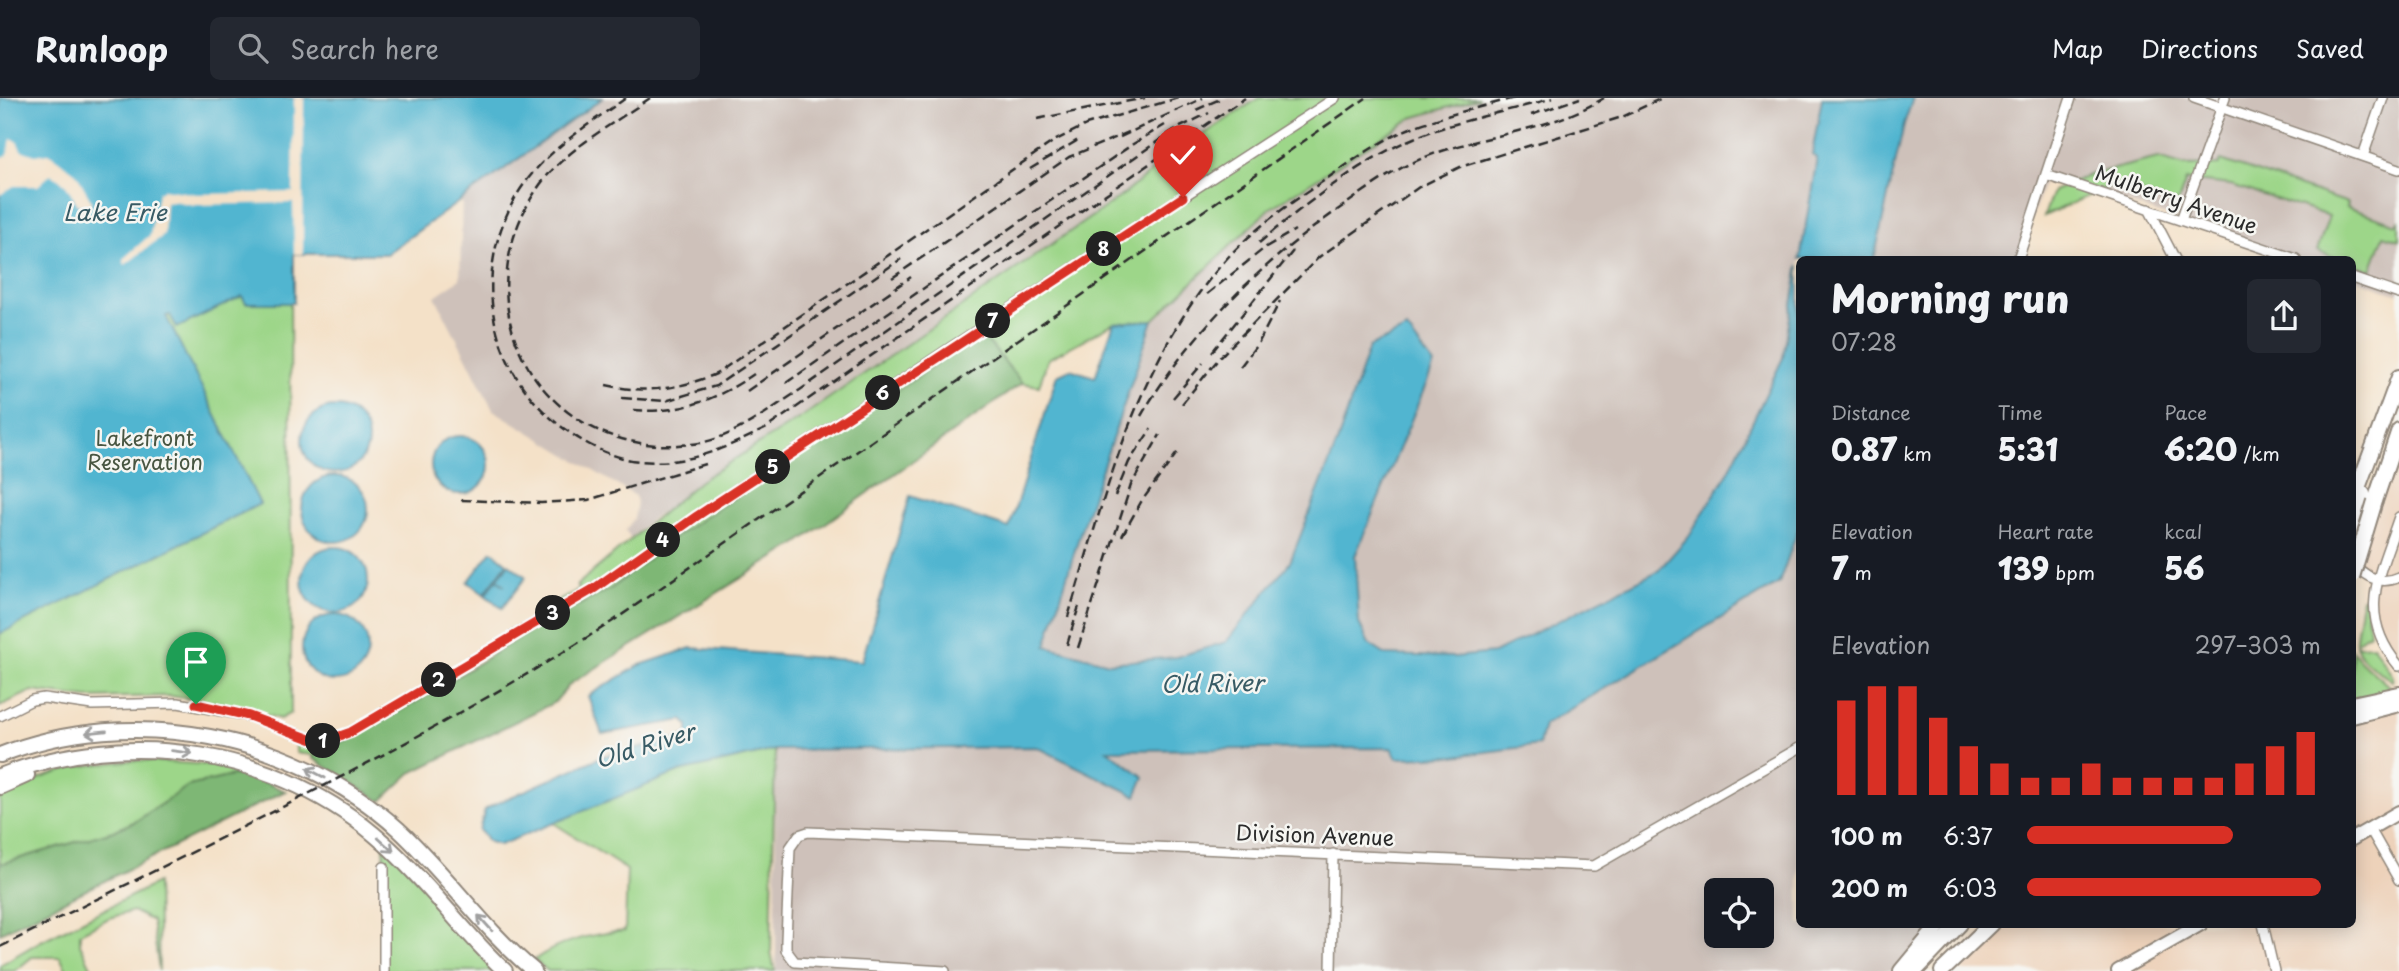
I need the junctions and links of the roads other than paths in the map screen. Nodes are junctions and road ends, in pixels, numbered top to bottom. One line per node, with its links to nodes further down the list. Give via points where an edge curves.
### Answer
1 (1335, 98): 34 (street, via 950,348 595,588 351,732 326,741 313,740 249,716 178,703 92,705 44,698)
2 (2071, 98): 9 (street)
3 (2194, 98): 6 (street)
4 (2225, 98): 6 (street)
5 (2383, 98): 7 (street)
6 (2221, 108): 7 (street); 11 (street)
7 (2363, 156): 8 (street)
8 (2399, 169)
9 (2046, 175): 10 (street, Mulberry Avenue); 12 (street)
10 (2148, 209): 11 (street, Mulberry Avenue); 13 (street)
11 (2181, 220): 14 (street, Mulberry Avenue)
12 (2019, 256)
13 (2173, 256)
14 (2286, 256)
15 (2356, 279): 16 (street)
16 (2399, 295)
17 (2399, 377): 19 (highway)
18 (2399, 430): 21 (highway)
19 (2376, 445): 20 (highway); 22 (highway)
20 (2356, 494)
21 (2375, 501): 24 (highway, bridge); 25 (highway, bridge)
22 (2356, 513)
23 (2399, 517): 28 (street)
24 (2356, 540)
25 (2356, 564)
26 (2356, 566): 28 (street)
27 (2399, 577): 28 (street)
28 (2378, 580): 29 (street, via 2373,598 2375,622)
29 (2399, 666)
30 (2399, 694): 31 (highway)
31 (2356, 703)
32 (2399, 704): 33 (highway)
33 (2356, 715)
34 (0, 716)
35 (1796, 750): 43 (street, Division Avenue, via 1594,866)
36 (0, 755): 54 (highway, one-way to 36, via 388,820 335,783 291,761 214,737 142,730 68,736)
37 (67, 756): 38 (highway); 39 (highway); 53 (highway, one-way to 53, via 130,750 202,755 258,769 313,793 384,843)
38 (0, 776)
39 (0, 787)
40 (2399, 812): 41 (main road)
41 (2370, 829): 42 (main road); 45 (street)
42 (2356, 837)
43 (1333, 854): 55 (street, Division Avenue, via 799,835 790,848 789,955 805,965); 56 (street)
44 (384, 867): 52 (street)
45 (2399, 880)
46 (1937, 928): 57 (highway)
47 (1956, 928): 58 (highway)
48 (1966, 928): 59 (highway)
49 (1987, 928): 60 (highway)
50 (2194, 928): 61 (main road)
51 (2264, 928): 62 (street)
52 (384, 971)
53 (505, 971)
54 (534, 971)
55 (946, 971)
56 (1331, 971)
57 (1901, 971)
58 (1915, 971)
59 (1929, 971)
60 (1942, 971)
61 (2118, 971)
62 (2274, 971)

